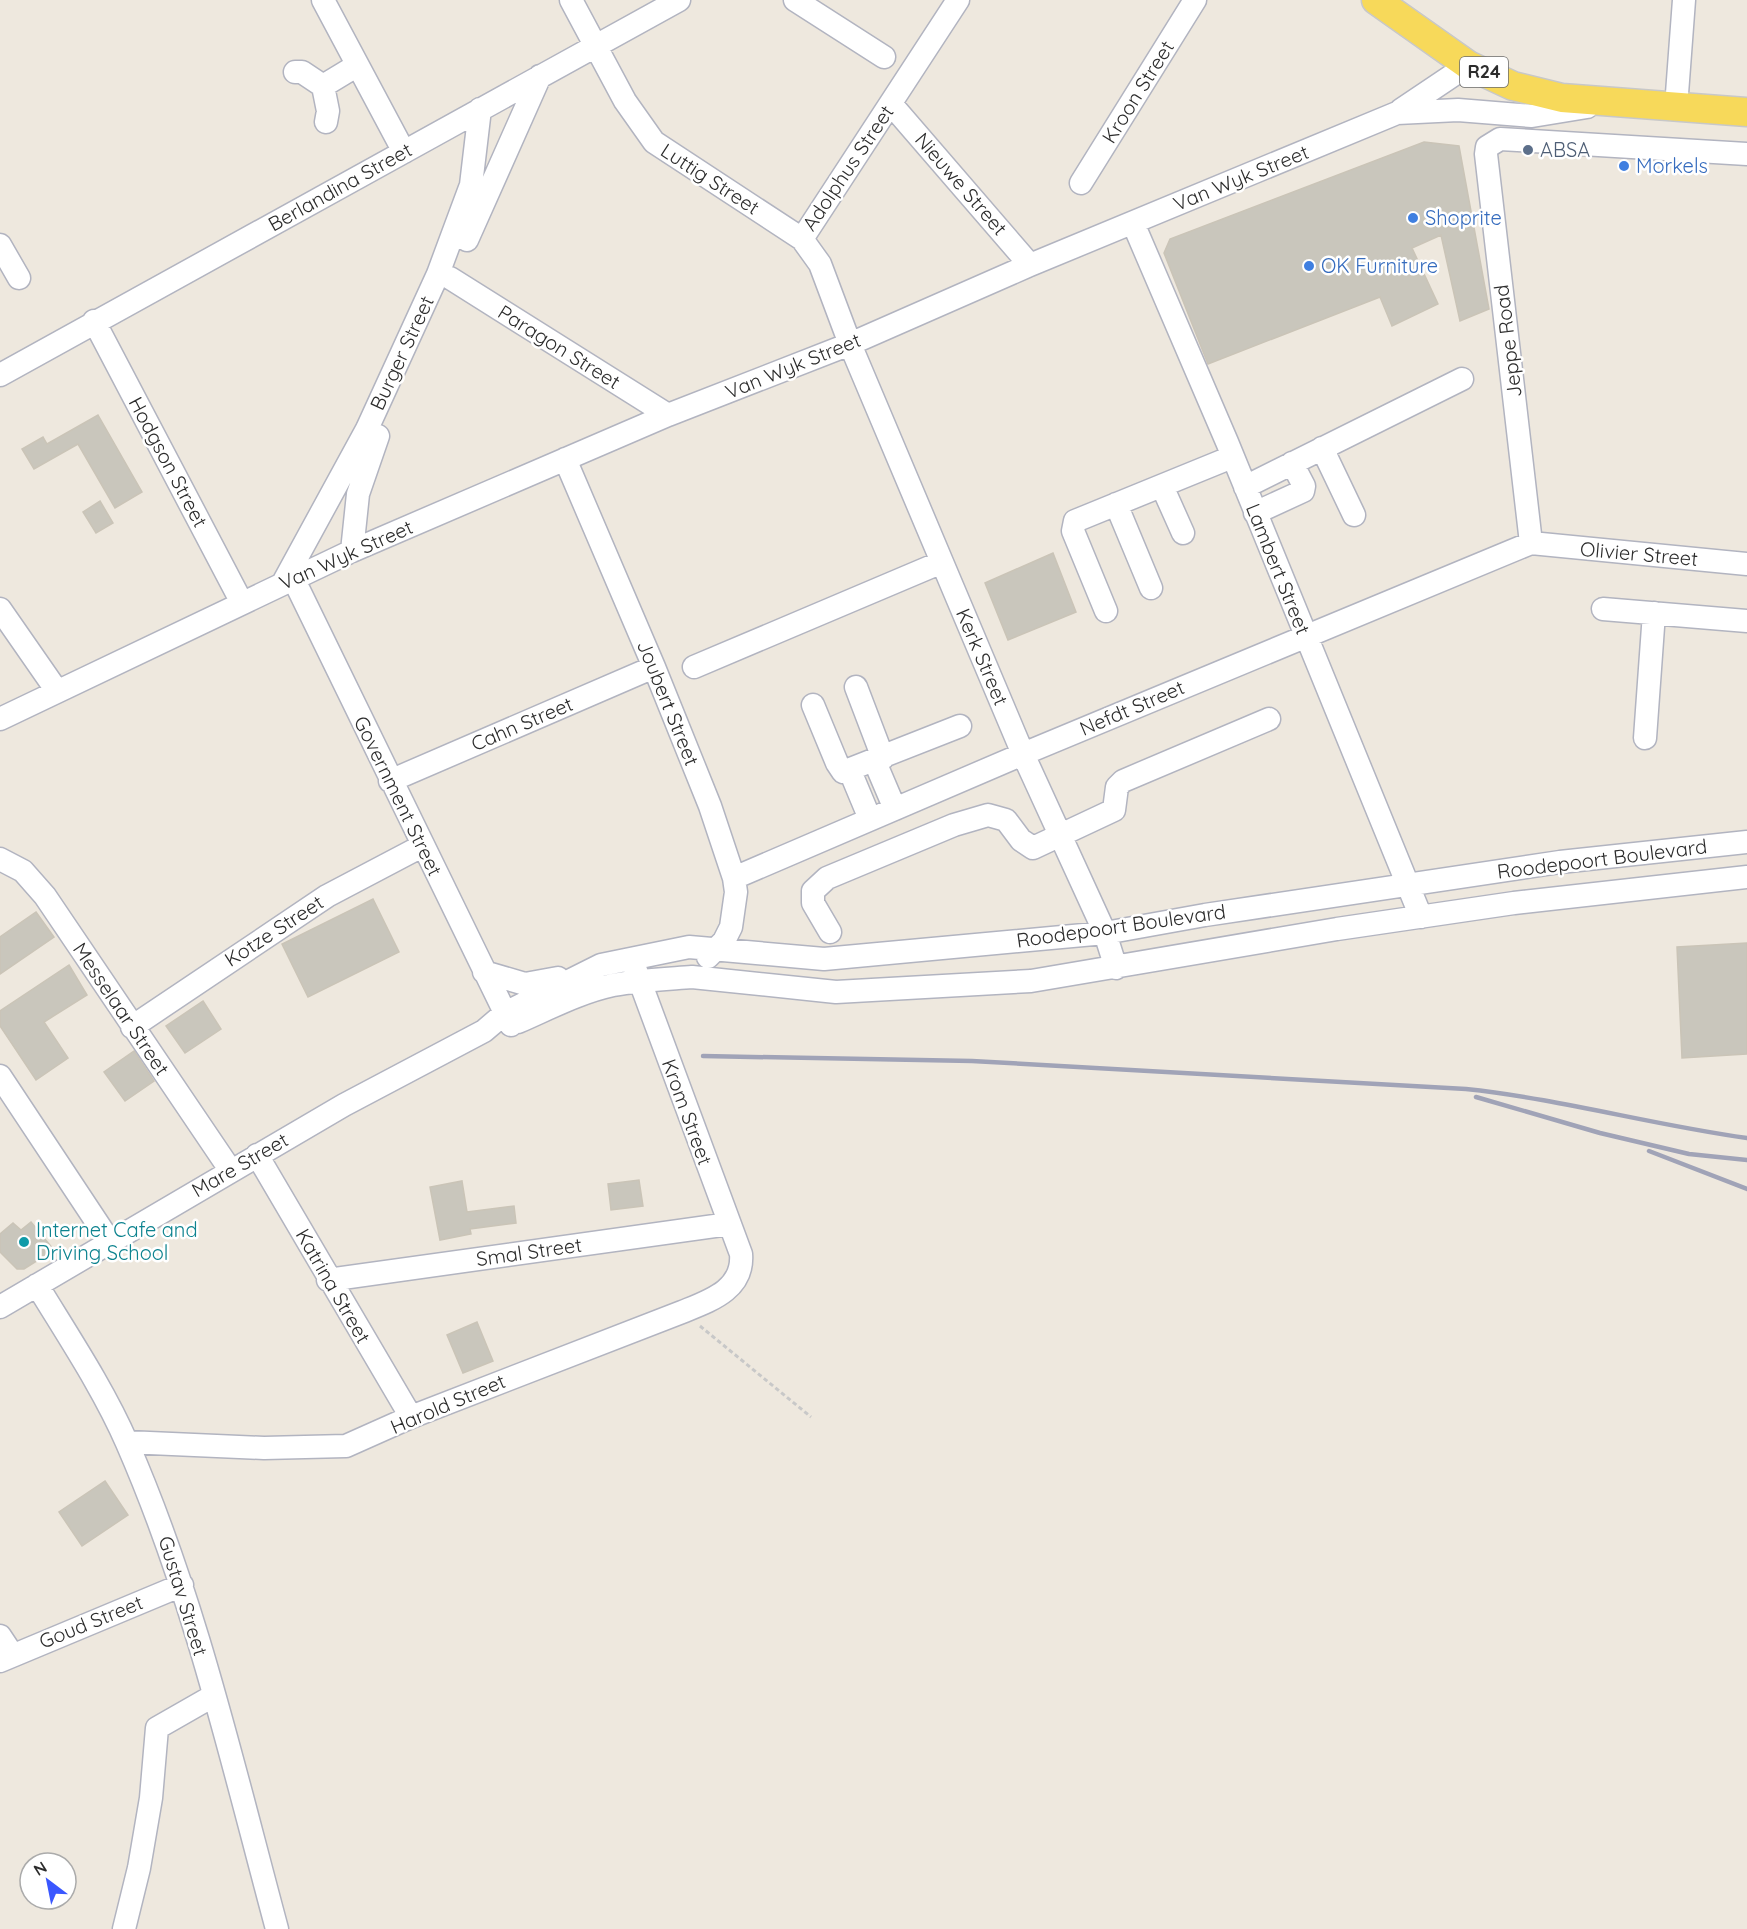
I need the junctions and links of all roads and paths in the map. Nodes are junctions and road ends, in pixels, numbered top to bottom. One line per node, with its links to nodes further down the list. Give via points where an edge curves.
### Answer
1 (323, 0): 12 (street)
2 (571, 0): 9 (street, Luttig Street)
3 (680, 0): 9 (street, Berlandina Street)
4 (795, 0): 10 (street)
5 (958, 0): 17 (street, Adolphus Street)
6 (1195, 0): 27 (street, Kroon Street)
7 (1376, 0): 11 (main road, R24)
8 (1684, 0): 18 (street)
9 (595, 45): 14 (street, Berlandina Street); 29 (street, Luttig Street, via 625,101 654,142)
10 (884, 57)
11 (1468, 65): 16 (main road, R24, via 1513,86 1562,98); 21 (street)
12 (356, 66): 15 (street); 25 (street)
13 (295, 72): 15 (street, via 302,72)
14 (540, 76): 19 (street, Berlandina Street); 33 (street, Burger Street)
15 (323, 86): 23 (street)
16 (1609, 103): 18 (main road, R24); 22 (street, Van Wyk Street)
17 (891, 104): 29 (street, Adolphus Street); 31 (street, Nieuwe Street)
18 (1677, 107): 20 (main road, R24)
19 (480, 109): 25 (street, Berlandina Street); 53 (street, Burger Street, via 471,185 438,274 367,429)
20 (1747, 112)
21 (1397, 113): 22 (street, Van Wyk Street, via 1458,110); 28 (street, Van Wyk Street)
22 (1532, 116): 24 (street)
23 (326, 122)
24 (1577, 143): 26 (street); 49 (street, Jeppe Road, via 1493,141 1486,154)
25 (404, 152): 34 (street, Berlandina Street)
26 (1747, 154)
27 (1081, 183)
28 (1133, 223): 31 (street, Van Wyk Street); 40 (street, Lambert Street)
29 (802, 239): 35 (street, Adolphus Street, via 820,264)
30 (2, 253): 32 (street)
31 (1030, 265): 35 (street, Van Wyk Street)
32 (19, 278)
33 (450, 278): 38 (street, Paragon Street); 50 (street, Burger Street, via 370,452 358,494)
34 (94, 321): 36 (street, Berlandina Street); 55 (street, Hodgson Street)
35 (850, 344): 38 (street, Van Wyk Street); 51 (street, Kerk Street)
36 (2, 368)
37 (1462, 379): 39 (street)
38 (668, 415): 41 (street, Van Wyk Street)
39 (1322, 448): 42 (street); 47 (street)
40 (1232, 457): 43 (street); 44 (street, Lambert Street)
41 (565, 459): 50 (street, Van Wyk Street); 62 (street, Joubert Street)
42 (1292, 463): 44 (street); 46 (street, via 1303,491)
43 (1162, 486): 45 (street); 48 (street)
44 (1245, 487): 46 (street, Lambert Street)
45 (1116, 504): 54 (street); 58 (street, via 1079,519 1072,527)
46 (1255, 513): 61 (street, Lambert Street)
47 (1354, 515)
48 (1183, 532)
49 (1531, 543): 52 (street, Olivier Street); 61 (street, Nefdt Street)
50 (352, 551): 53 (street, Van Wyk Street)
51 (942, 562): 63 (street); 71 (street, Kerk Street)
52 (1747, 564)
53 (288, 580): 55 (street, Van Wyk Street); 74 (street, Government Street)
54 (1151, 588)
55 (242, 603): 65 (street, Van Wyk Street)
56 (0, 609): 65 (street)
57 (1603, 609): 59 (street)
58 (1106, 610)
59 (1654, 613): 60 (street); 70 (street)
60 (1747, 621)
61 (1305, 636): 71 (street, Nefdt Street); 83 (street, Lambert Street)
62 (654, 667): 74 (street, Cahn Street); 81 (street, Joubert Street, via 710,806)
63 (694, 667)
64 (856, 687): 72 (street)
65 (57, 691): 67 (street, Van Wyk Street)
66 (813, 705): 73 (street, via 840,769)
67 (0, 719)
68 (1269, 719): 77 (street, via 1123,781 1117,787 1114,810)
69 (960, 726): 72 (street)
70 (1645, 738)
71 (1023, 754): 75 (street, Nefdt Street); 77 (street, Kerk Street)
72 (879, 760): 73 (street); 75 (street)
73 (850, 771): 76 (street)
74 (390, 781): 79 (street, Government Street)
75 (895, 809): 76 (street, Nefdt Street)
76 (870, 819): 81 (street, Nefdt Street)
77 (1061, 836): 85 (street, via 1033,848 1021,840 1006,820 988,815 944,829 827,878 813,891 813,903); 86 (street, Kerk Street)
78 (1747, 842): 83 (street, Roodepoort Boulevard, via 1560,862)
79 (422, 846): 91 (street, Government Street); 96 (street, Kotze Street, via 327,896)
80 (0, 860): 96 (street, Messelaar Street, via 14,864 34,882)
81 (734, 878): 87 (street, Joubert Street, via 731,927)
82 (1741, 879): 84 (street, Roodepoort Boulevard)
83 (1407, 884): 84 (street, Lambert Street); 86 (street, Roodepoort Boulevard)
84 (1421, 917): 90 (street, Roodepoort Boulevard)
85 (830, 932)
86 (1105, 933): 87 (street, Roodepoort Boulevard, via 824,959); 90 (street, Kerk Street)
87 (715, 948): 88 (street, Roodepoort Boulevard, via 689,947); 92 (street, Joubert Street); 94 (street, via 750,973)
88 (632, 957): 89 (street, Roodepoort Boulevard); 93 (street, Krom Street)
89 (601, 965): 91 (street, via 525,984); 95 (street, Roodepoort Boulevard)
90 (1116, 968): 94 (street, Roodepoort Boulevard, via 1031,981 928,988 836,992)
91 (484, 972): 95 (street, Government Street)
92 (692, 977): 93 (street, Roodepoort Boulevard); 94 (street, Roodepoort Boulevard)
93 (639, 982): 95 (street, Roodepoort Boulevard, via 613,985); 100 (street, Krom Street)
94 (788, 988)
95 (508, 1019): 98 (street, Mare Street)
96 (132, 1027): 99 (street, Messelaar Street)
97 (0, 1076): 101 (street)
98 (257, 1155): 99 (street, Mare Street); 103 (street, Katrina Street)
99 (231, 1171): 101 (street, Mare Street)
100 (729, 1224): 102 (street, Krom Street, via 741,1254); 103 (street, Smal Street)
101 (110, 1242): 104 (street, Mare Street)
102 (741, 1266): 106 (street, Harold Street, via 724,1292)
103 (328, 1280): 107 (street, Katrina Street)
104 (37, 1285): 105 (street, Mare Street); 109 (street, Gustav Street)
105 (3, 1298)
106 (682, 1312): 107 (street, Harold Street); 108 (path)
107 (411, 1417): 109 (street, Harold Street, via 371,1437 330,1448)
108 (811, 1417)
109 (127, 1442): 110 (street, Gustav Street)
110 (182, 1585): 111 (street, Goud Street); 112 (street, Gustav Street)
111 (4, 1650)
112 (213, 1696): 113 (street, via 157,1728 152,1798); 114 (street, Gustav Street)
113 (124, 1929)
114 (277, 1929)

